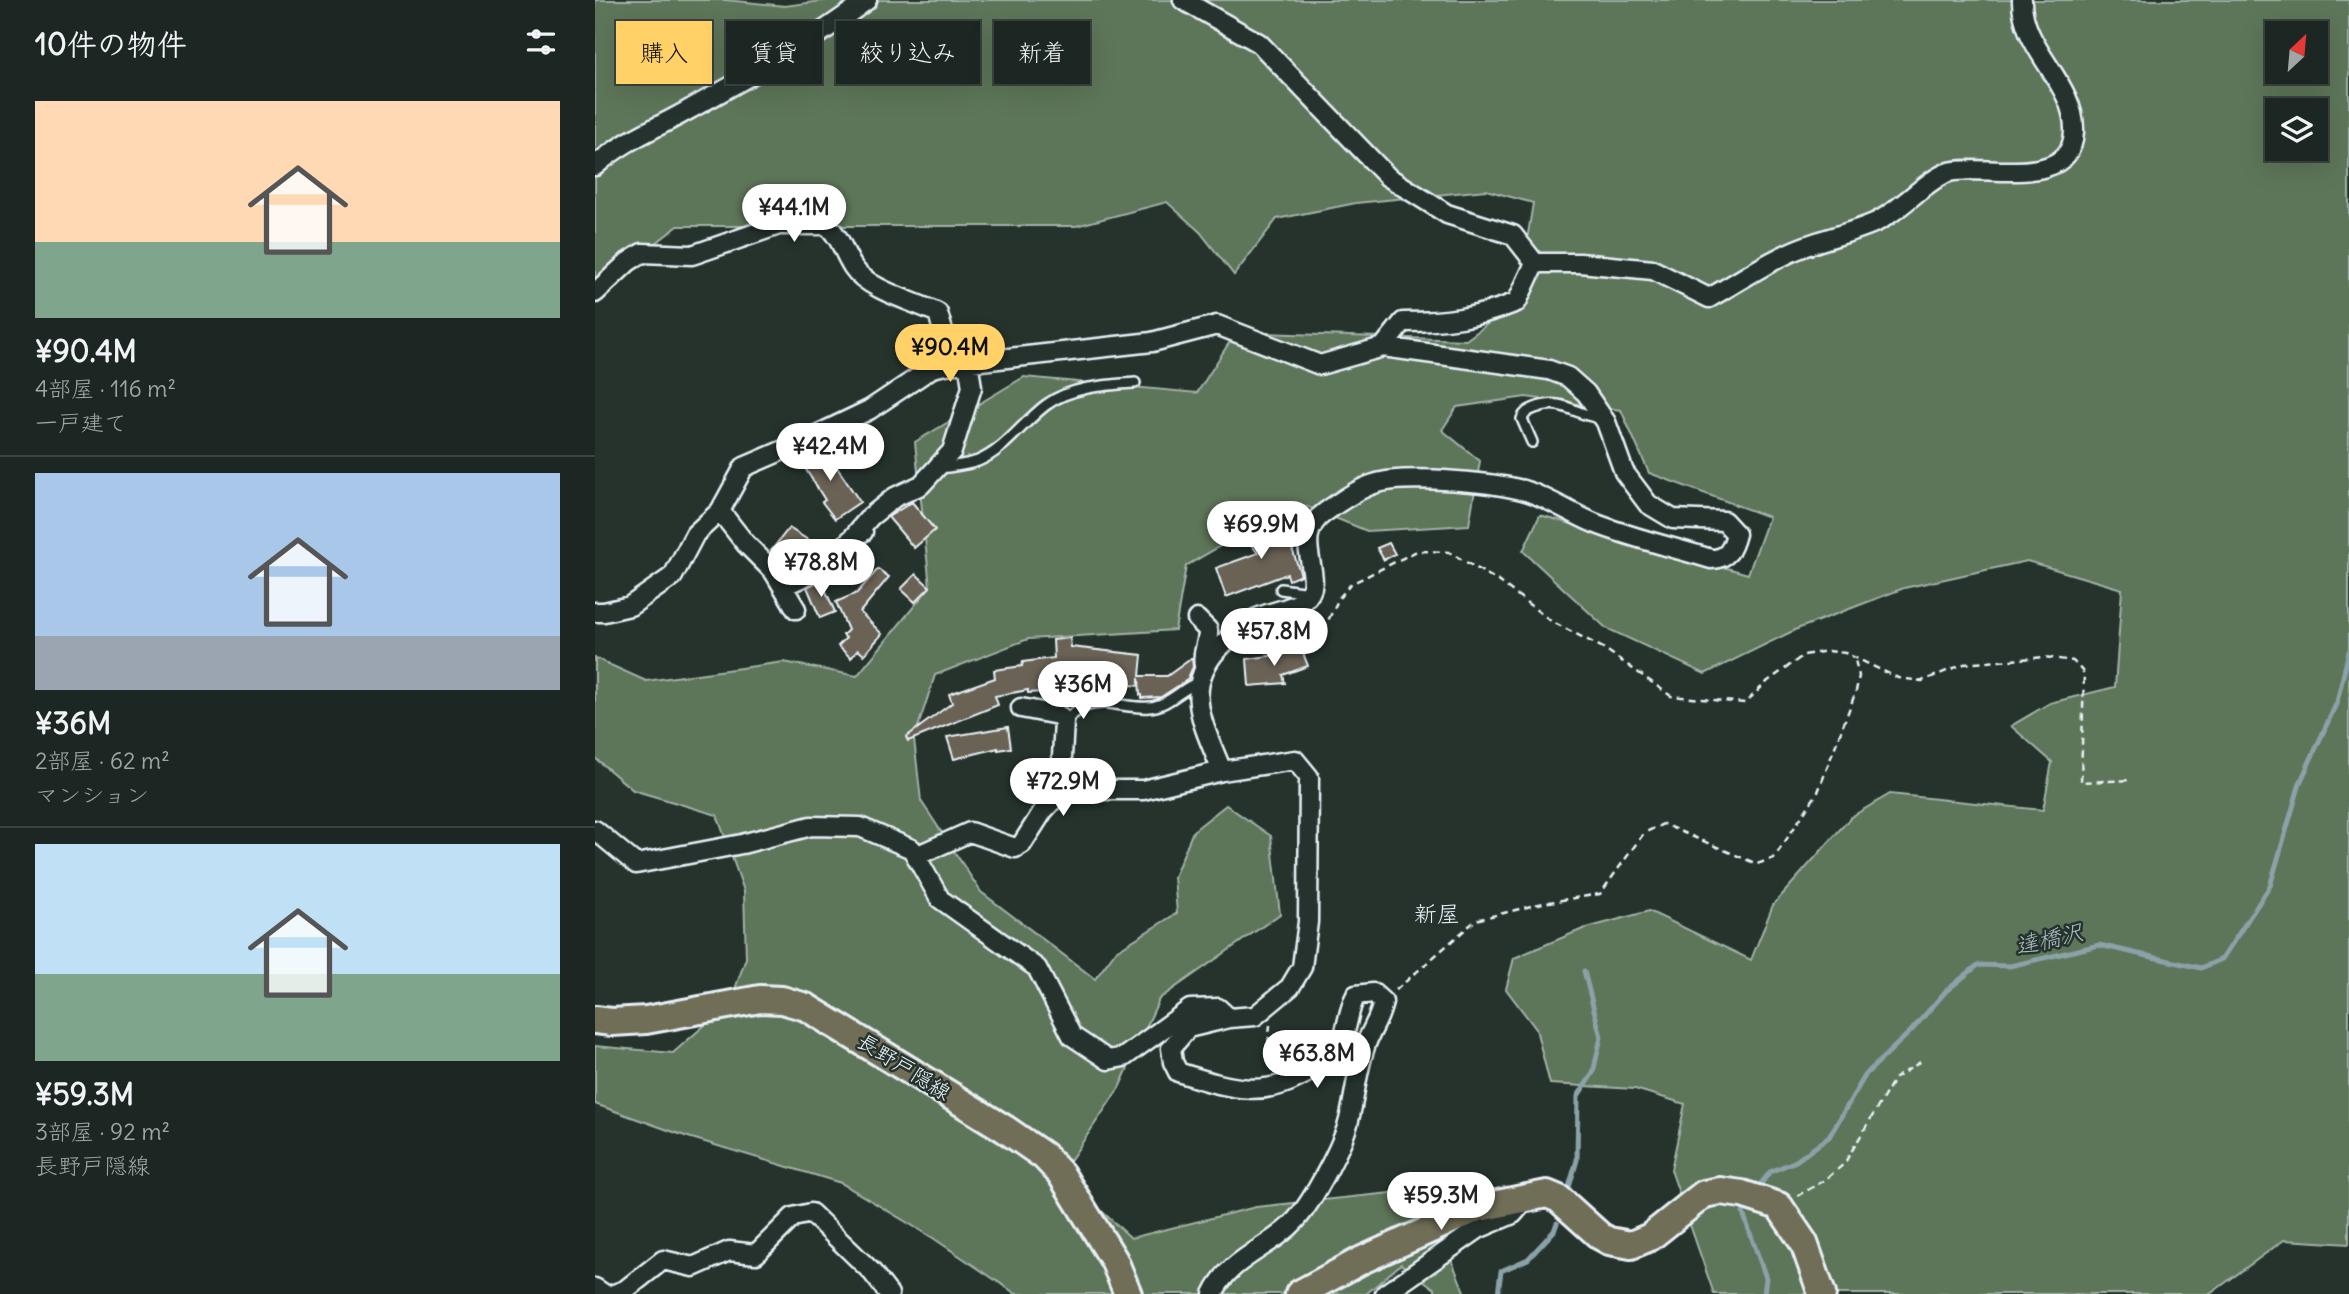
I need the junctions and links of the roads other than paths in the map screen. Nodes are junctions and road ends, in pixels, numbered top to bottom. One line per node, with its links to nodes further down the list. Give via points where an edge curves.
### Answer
1 (867, 0): 4 (street, via 830,29 685,113 639,134)
2 (1183, 0): 5 (street, via 1259,43 1388,177 1447,214 1513,235)
3 (2022, 0): 5 (street, via 2021,12 2030,36 2070,106 2074,133 2060,159 2045,167 2014,172 1947,173 1876,222 1801,247 1709,298 1653,270)
4 (595, 166)
5 (1535, 263): 7 (street, via 1517,302 1486,314 1403,322)
6 (595, 293): 9 (street, via 642,253 691,255 779,225 827,225 840,238 853,268 869,284 938,313)
7 (1383, 347): 8 (street, via 1320,365 1217,325 1152,342); 11 (street, via 1568,377)
8 (968, 362): 9 (street); 13 (street, via 972,387 962,420 952,451)
9 (946, 365): 14 (street, via 932,368 852,419 744,467)
10 (1135, 383): 13 (lane, via 1071,393 1047,404 979,461)
11 (1603, 418): 12 (lane, via 1561,404 1545,404 1526,412 1522,419); 19 (street, via 1624,472 1648,505 1673,519 1724,521 1736,534 1728,555 1711,558 1635,537 1530,492 1424,479 1375,483 1322,514 1309,528 1313,584)
12 (1532, 442)
13 (935, 470): 16 (street, via 921,485 895,497 870,517)
14 (720, 511): 17 (street); 21 (street, via 695,534 673,576 630,606)
15 (878, 526): 16 (street)
16 (854, 536): 17 (street, via 831,560)
17 (783, 586): 20 (street)
18 (1281, 589): 19 (lane)
19 (1308, 593): 23 (street, via 1305,599 1255,619 1229,638)
20 (796, 609)
21 (595, 612)
22 (1197, 619): 23 (street, via 1209,636 1202,656)
23 (1204, 669): 25 (lane, via 1168,701 1149,708 1100,703); 26 (street, via 1200,716)
24 (1021, 708): 25 (street)
25 (1064, 720): 27 (street)
26 (1222, 771): 27 (street, via 1143,790); 30 (street, via 1295,760 1309,777 1308,922 1302,967 1290,987 1255,1016)
27 (1060, 793): 29 (street, via 1015,848 970,832)
28 (595, 830): 29 (street, via 636,864 811,826 860,827 912,849)
29 (916, 856): 30 (street, via 940,899 1037,968 1072,1036 1108,1060 1124,1057 1190,1009 1218,1008)
30 (1229, 1018): 38 (street, via 1188,1028 1171,1048 1178,1072 1234,1088 1266,1090 1305,1075 1335,1051 1356,995 1373,993 1383,1002 1365,1046 1349,1123 1332,1163 1297,1219 1241,1259)
31 (595, 1020): 37 (main road, 長野戸隠線, via 646,1020 760,999 806,1007 1044,1156 1061,1174 1114,1259)
32 (1525, 1200): 39 (main road, via 1478,1208); 40 (street, via 1513,1214 1478,1229); 41 (main road, via 1547,1194 1559,1199 1600,1236 1631,1245 1650,1237 1704,1194 1731,1192 1779,1206 1804,1243)
33 (595, 1288): 34 (street)
34 (604, 1294)
35 (614, 1294): 36 (street, via 663,1260 693,1267 729,1251 756,1254 793,1217 811,1213)
36 (889, 1294)
37 (1128, 1294)
38 (1213, 1294)
39 (1299, 1294)
40 (1385, 1294)
41 (1822, 1294)

